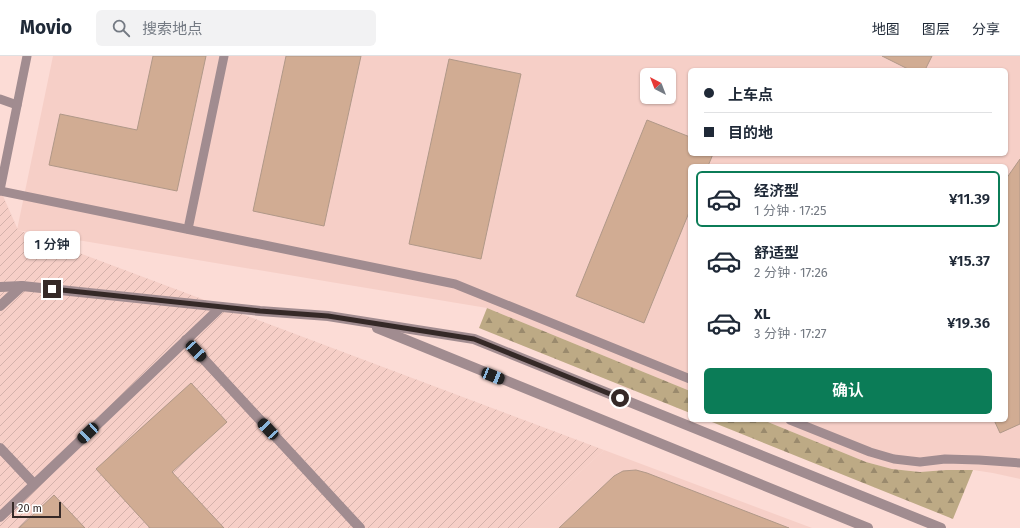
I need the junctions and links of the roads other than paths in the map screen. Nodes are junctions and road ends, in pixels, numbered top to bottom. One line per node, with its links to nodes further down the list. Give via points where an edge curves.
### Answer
1 (27, 56): 4 (lane)
2 (224, 56): 6 (lane)
3 (0, 98): 4 (lane)
4 (17, 105): 5 (lane)
5 (0, 190): 6 (lane)
6 (188, 229): 13 (lane, via 455,284)
7 (22, 286): 8 (street); 9 (street); 10 (street)
8 (0, 287)
9 (0, 306)
10 (221, 307): 11 (street, via 328,316); 12 (street)
11 (362, 322): 20 (street); 21 (street, via 474,339)
12 (186, 340): 17 (street); 19 (street)
13 (688, 378)
14 (795, 422): 16 (lane, via 894,459 920,462 945,459)
15 (0, 448): 17 (street)
16 (1020, 463)
17 (34, 484): 18 (street)
18 (0, 517)
19 (360, 528)
20 (868, 528)
21 (941, 528)

